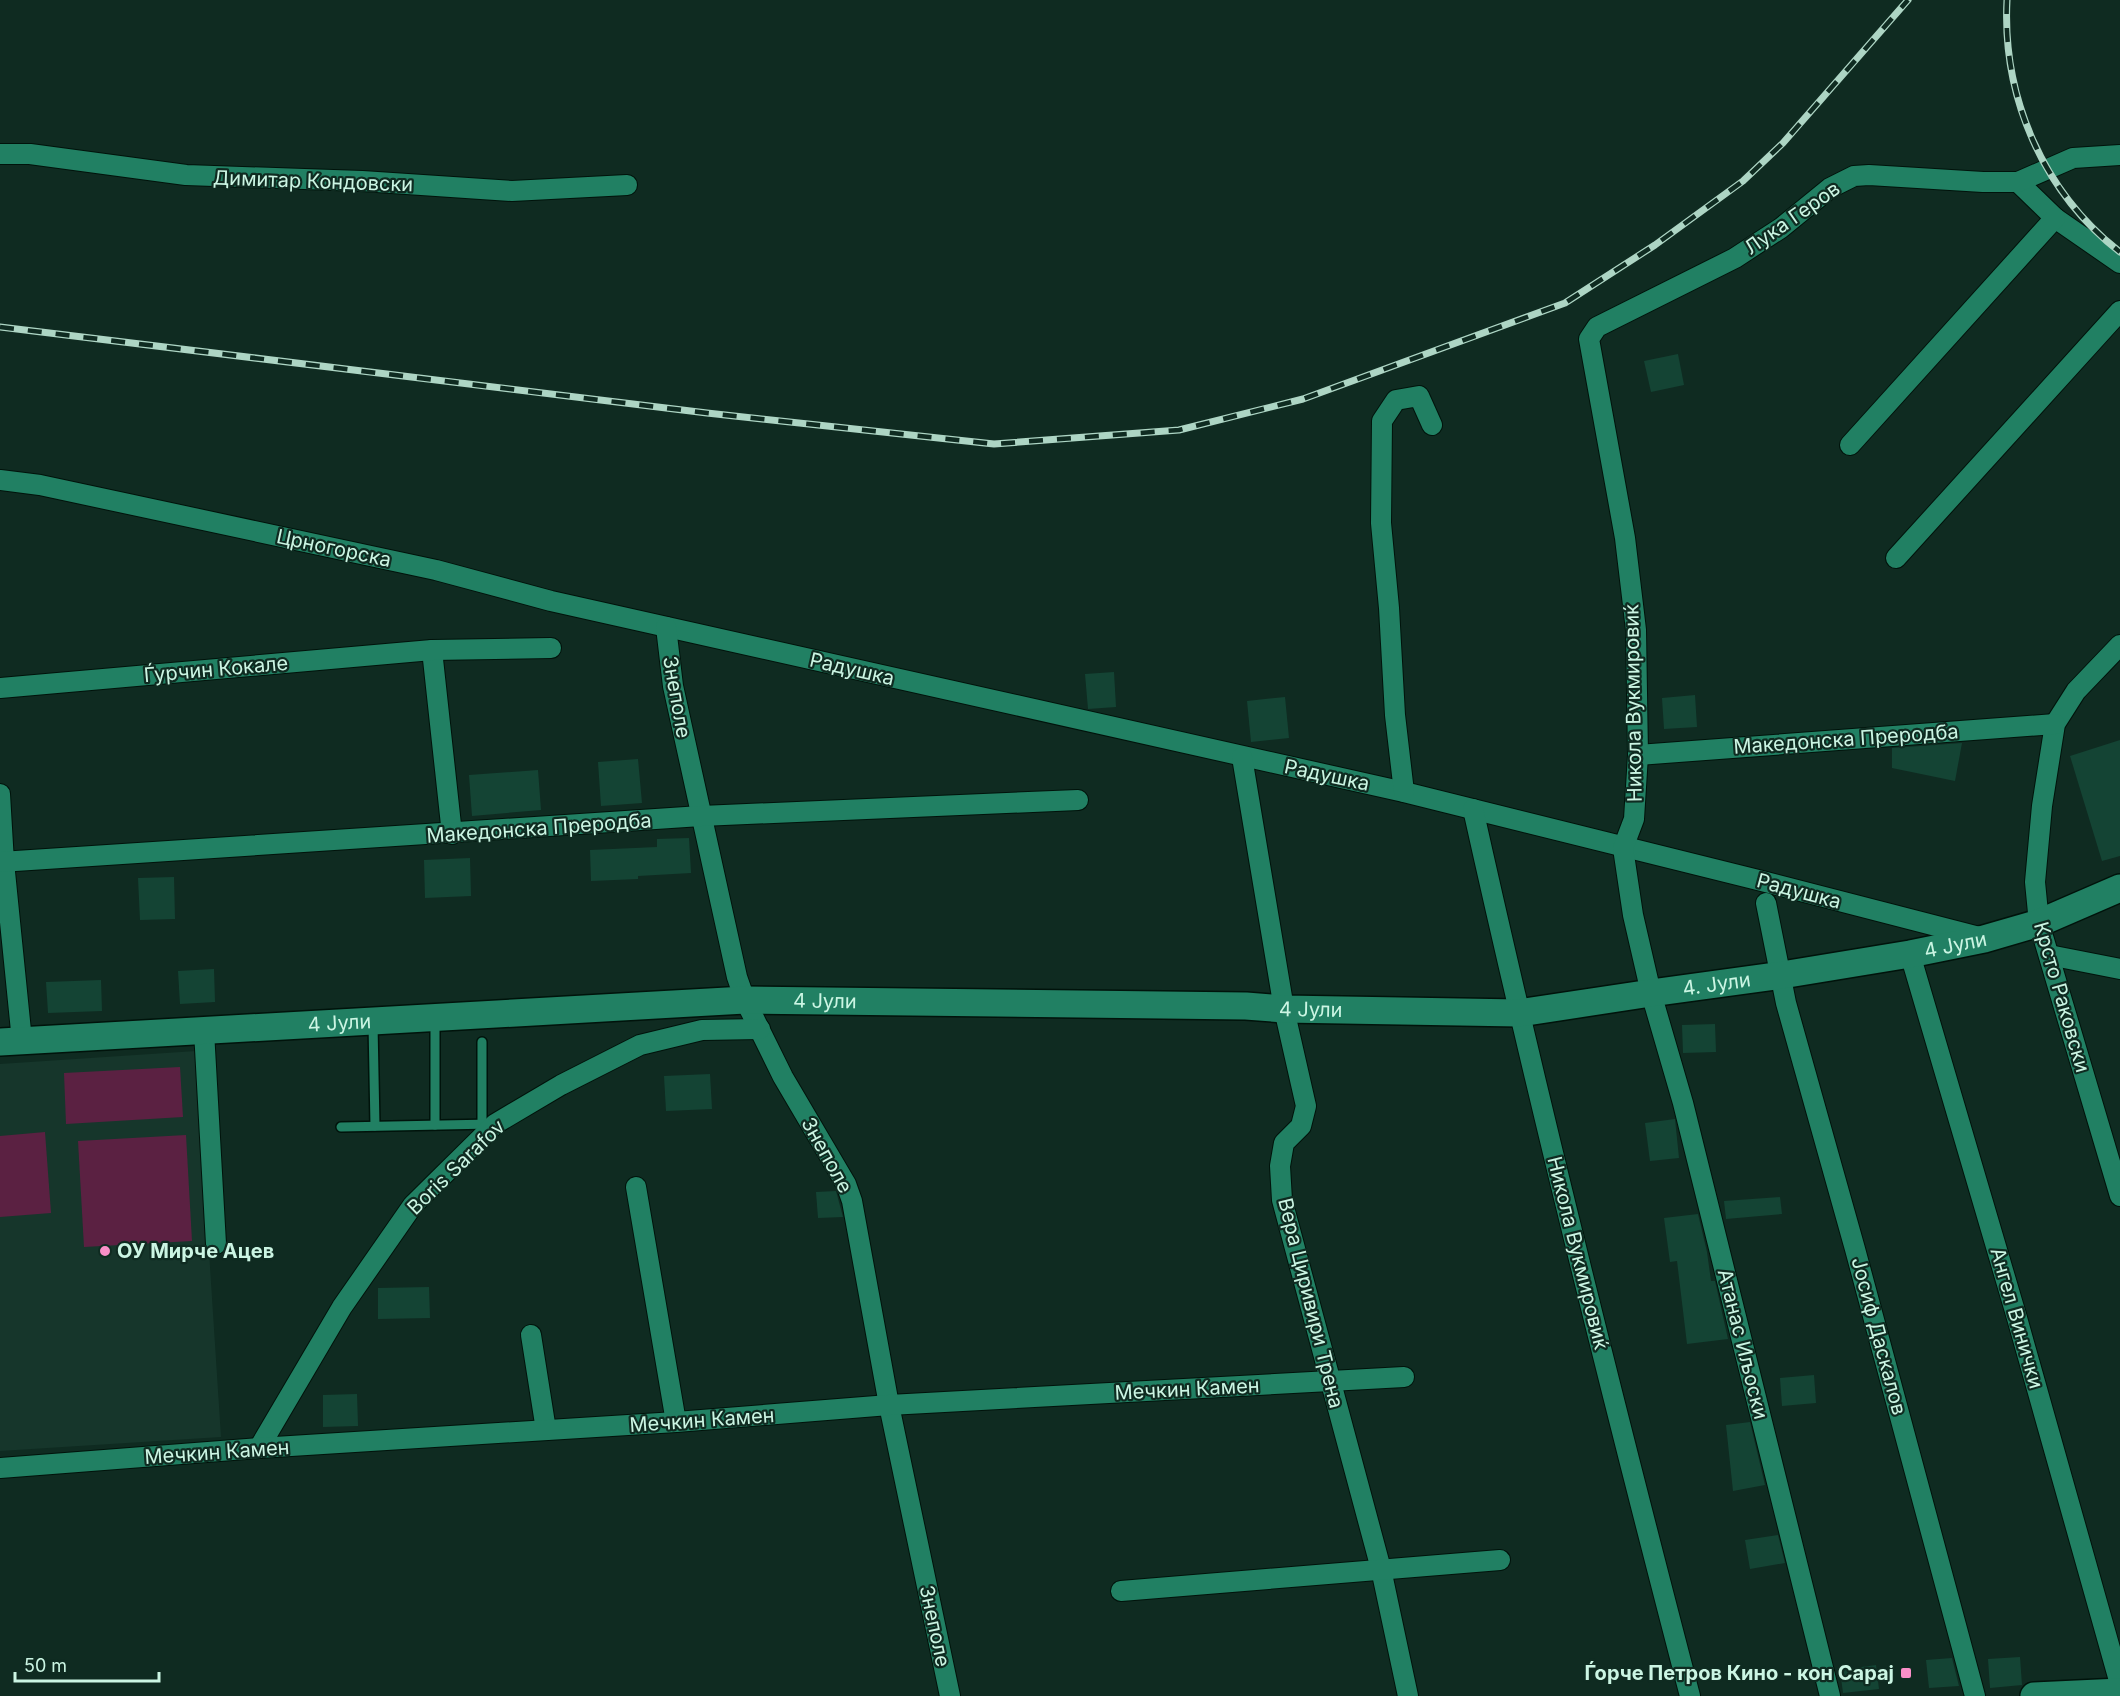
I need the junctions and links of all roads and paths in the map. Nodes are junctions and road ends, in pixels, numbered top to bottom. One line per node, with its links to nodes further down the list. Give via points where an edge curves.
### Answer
1 (0, 154): 4 (street, Димитар Кондовски, via 30,154 186,176 512,190)
2 (2120, 155): 3 (street, Лука Геров, via 2073,158)
3 (2018, 182): 5 (street); 8 (street, Лука Геров, via 1854,176 1830,188 1782,228 1735,258 1597,327)
4 (627, 185)
5 (2055, 218): 6 (street); 10 (street)
6 (2120, 263)
7 (2120, 311): 12 (street)
8 (1589, 339): 19 (street, Никола Вукмировиќ, via 1630,573 1636,630)
9 (1432, 425): 21 (street, via 1419,396 1396,400 1383,421 1381,523)
10 (1850, 445)
11 (0, 480): 13 (street, Црногорска, via 40,484 436,570)
12 (1896, 558)
13 (666, 627): 20 (street, Радушка); 25 (street, Знеполе, via 673,686)
14 (2120, 645): 18 (street, via 2076,691)
15 (551, 648): 16 (street, Ѓурчин Кокале)
16 (432, 650): 17 (street, Ѓурчин Кокале); 26 (street)
17 (0, 688)
18 (2055, 724): 19 (street, Македонска Преродба); 31 (street, Крсто Раковски, via 2035,882)
19 (1638, 755): 27 (street, Никола Вукмировиќ, via 1634,819)
20 (1242, 757): 21 (street, Радушка); 39 (street, Вера Циривири Трена)
21 (1404, 792): 24 (street, Радушка)
22 (0, 794): 28 (street)
23 (1078, 800): 25 (street, Македонска Преродба)
24 (1473, 809): 27 (street, Радушка); 40 (street, Никола Вукмировиќ)
25 (701, 816): 26 (street, Македонска Преродба); 38 (street, Знеполе)
26 (452, 834): 28 (street, Македонска Преродба)
27 (1623, 848): 32 (street, Радушка); 37 (street, Никола Вукмировиќ)
28 (2, 862): 45 (street)
29 (2120, 888): 31 (street, 4 Јули)
30 (1766, 903): 36 (street, Јосиф Даскалов)
31 (2039, 923): 32 (street, 4 Јули); 34 (street, Крсто Раковски)
32 (1984, 939): 33 (street, 4 Јули)
33 (1910, 954): 36 (street, 4 Јули); 65 (street, Ангел Винички)
34 (2049, 955): 35 (street); 52 (street, Крсто Раковски)
35 (2120, 969)
36 (1782, 975): 37 (street, 4. Јули); 71 (street, Јосиф Даскалов, via 1786,1003)
37 (1651, 993): 40 (street, 4 Јули); 70 (street, Aтанас Иљоски, via 1683,1103)
38 (745, 1000): 39 (street, 4 Јули); 41 (street, 4 Јули); 43 (street, Знеполе)
39 (1284, 1009): 40 (street, 4 Јули); 56 (street, Вера Циривири Трена, via 1306,1106 1301,1126 1284,1143 1280,1166 1282,1200)
40 (1518, 1014): 69 (street, Никола Вукмировиќ)
41 (435, 1018): 42 (street, 4 Јули); 48 (lane)
42 (373, 1022): 44 (street, 4 Јули); 49 (lane)
43 (760, 1029): 47 (street, Boris Sarafov, via 702,1030 640,1044); 57 (street, Знеполе, via 852,1201)
44 (204, 1031): 45 (street, 4 Јули); 53 (street)
45 (11, 1041)
46 (482, 1042): 47 (lane)
47 (489, 1124): 48 (lane); 60 (street, Boris Sarafov, via 413,1205 342,1307)
48 (435, 1125): 49 (lane)
49 (375, 1126): 50 (lane)
50 (341, 1127)
51 (636, 1187): 58 (street)
52 (2120, 1196)
53 (216, 1244)
54 (531, 1335): 59 (street)
55 (1404, 1377): 56 (street, Мечкин Камен)
56 (1330, 1381): 57 (street, Мечкин Камен); 63 (street, Вера Циривири Трена)
57 (890, 1405): 58 (street, Мечкин Камен); 67 (street, Знеполе)
58 (676, 1422): 59 (street, Мечкин Камен)
59 (546, 1430): 60 (street, Мечкин Камен)
60 (258, 1448): 61 (street, Мечкин Камен)
61 (0, 1468)
62 (1500, 1560): 63 (street)
63 (1381, 1569): 64 (street); 68 (street, Вера Циривири Трена)
64 (1121, 1591)
65 (2120, 1684)
66 (2120, 1692): 72 (street)
67 (950, 1696)
68 (1408, 1696)
69 (1690, 1696)
70 (1830, 1696)
71 (1975, 1696)
72 (2034, 1696)

